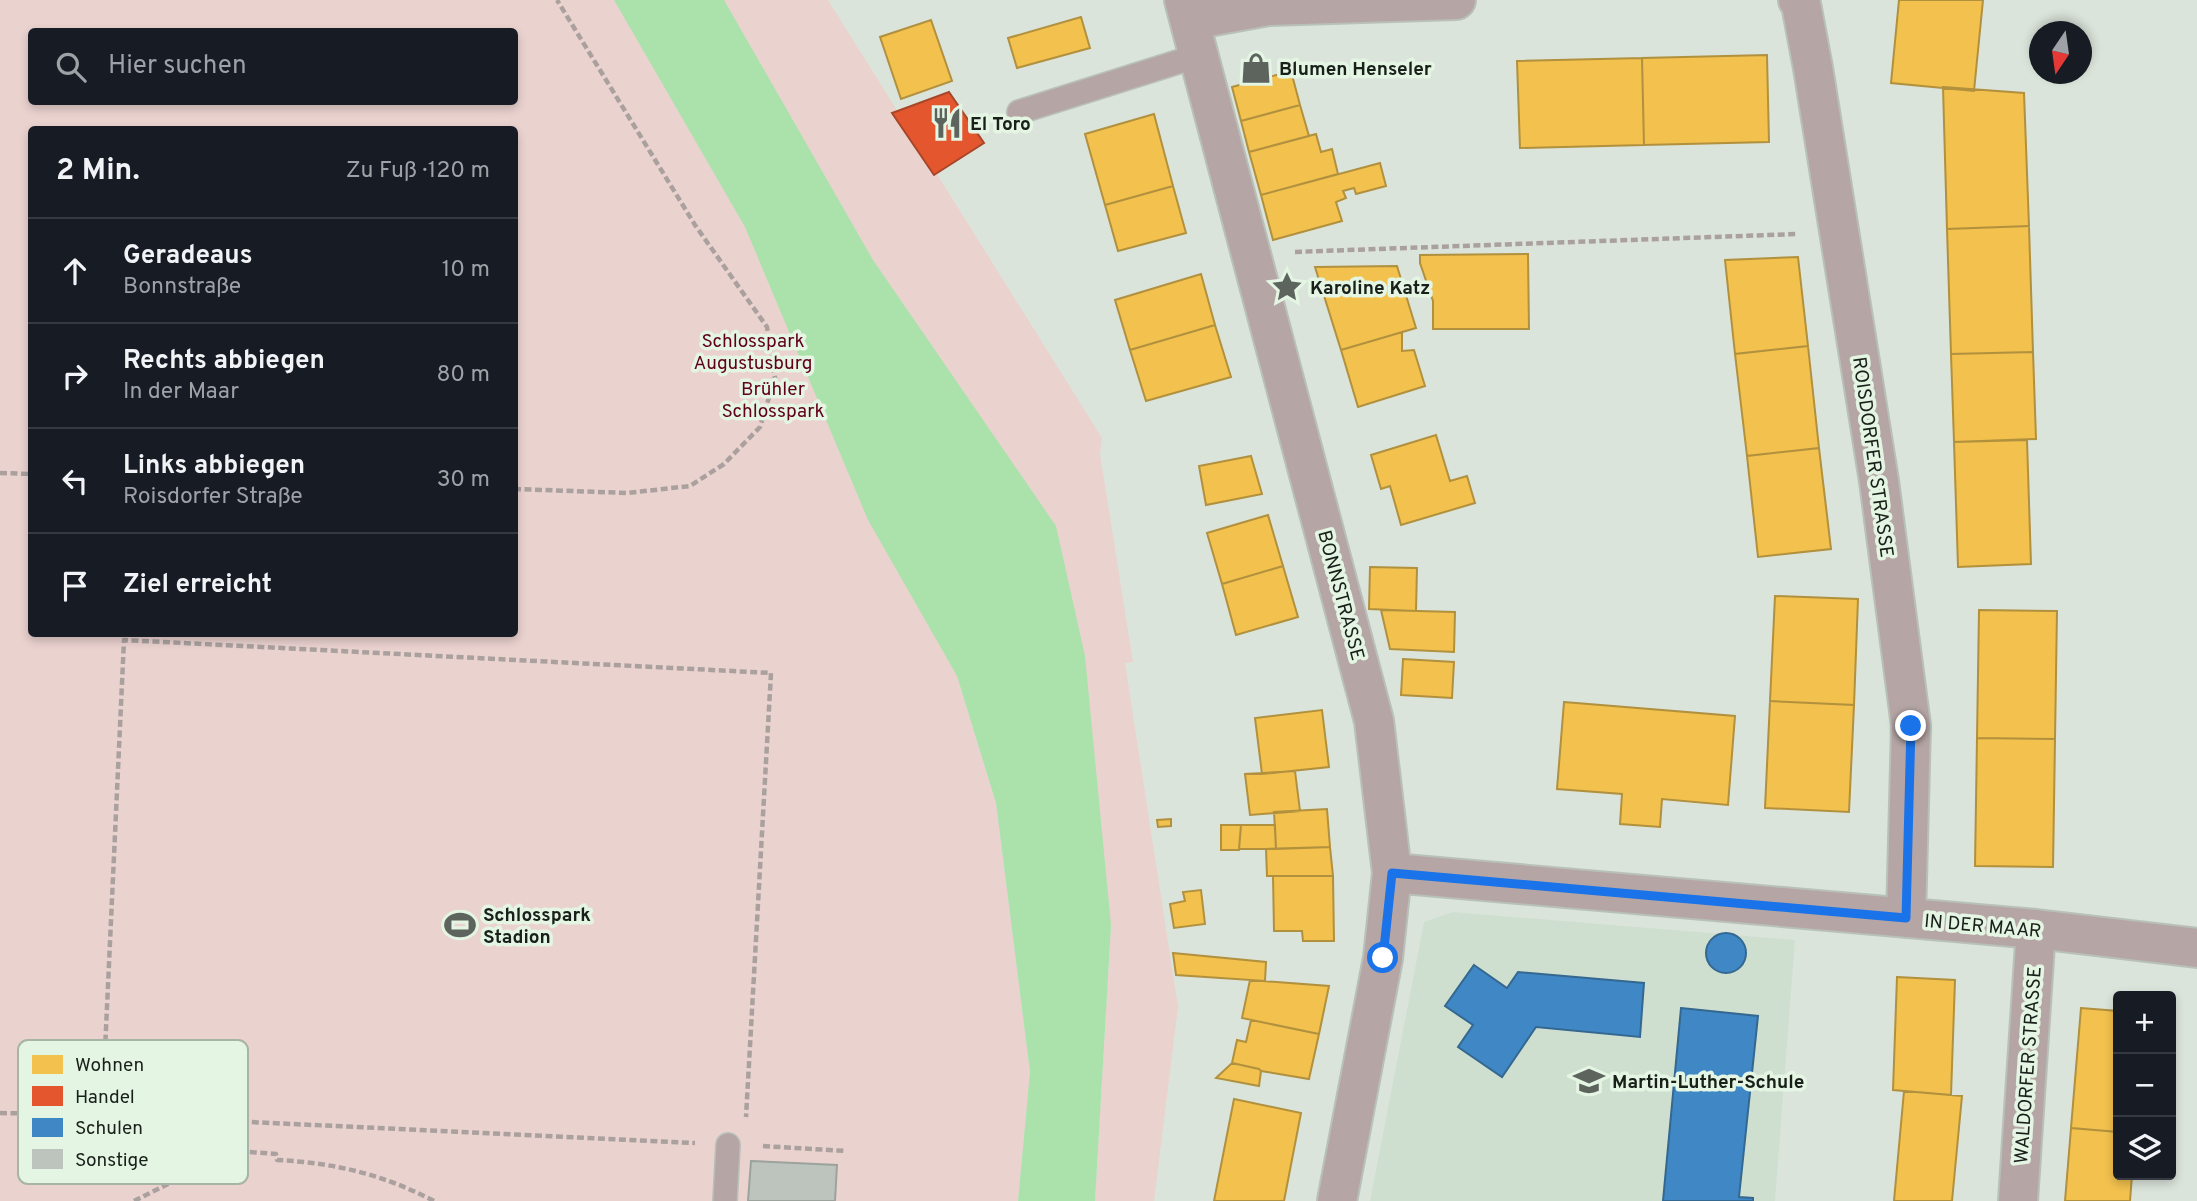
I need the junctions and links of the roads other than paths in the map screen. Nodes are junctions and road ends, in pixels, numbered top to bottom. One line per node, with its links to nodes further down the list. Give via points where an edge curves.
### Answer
1 (1456, 0): 3 (street, via 1268,5)
2 (1798, 0): 6 (street, ROISDORFER STRASSE, via 1814,68 1879,481 1911,726)
3 (1192, 25): 4 (lane); 5 (street, BONNSTRASSE, via 1374,721)
4 (1019, 112)
5 (1392, 873): 6 (street, IN DER MAAR); 11 (street, BONNSTRASSE, via 1383,958)
6 (1906, 918): 7 (street, IN DER MAAR)
7 (2036, 929): 8 (street, IN DER MAAR); 12 (street, WALDORFER STRASSE)
8 (2197, 948)
9 (736, 1145): 10 (lane)
10 (725, 1201)
11 (1337, 1201)
12 (2018, 1201)

